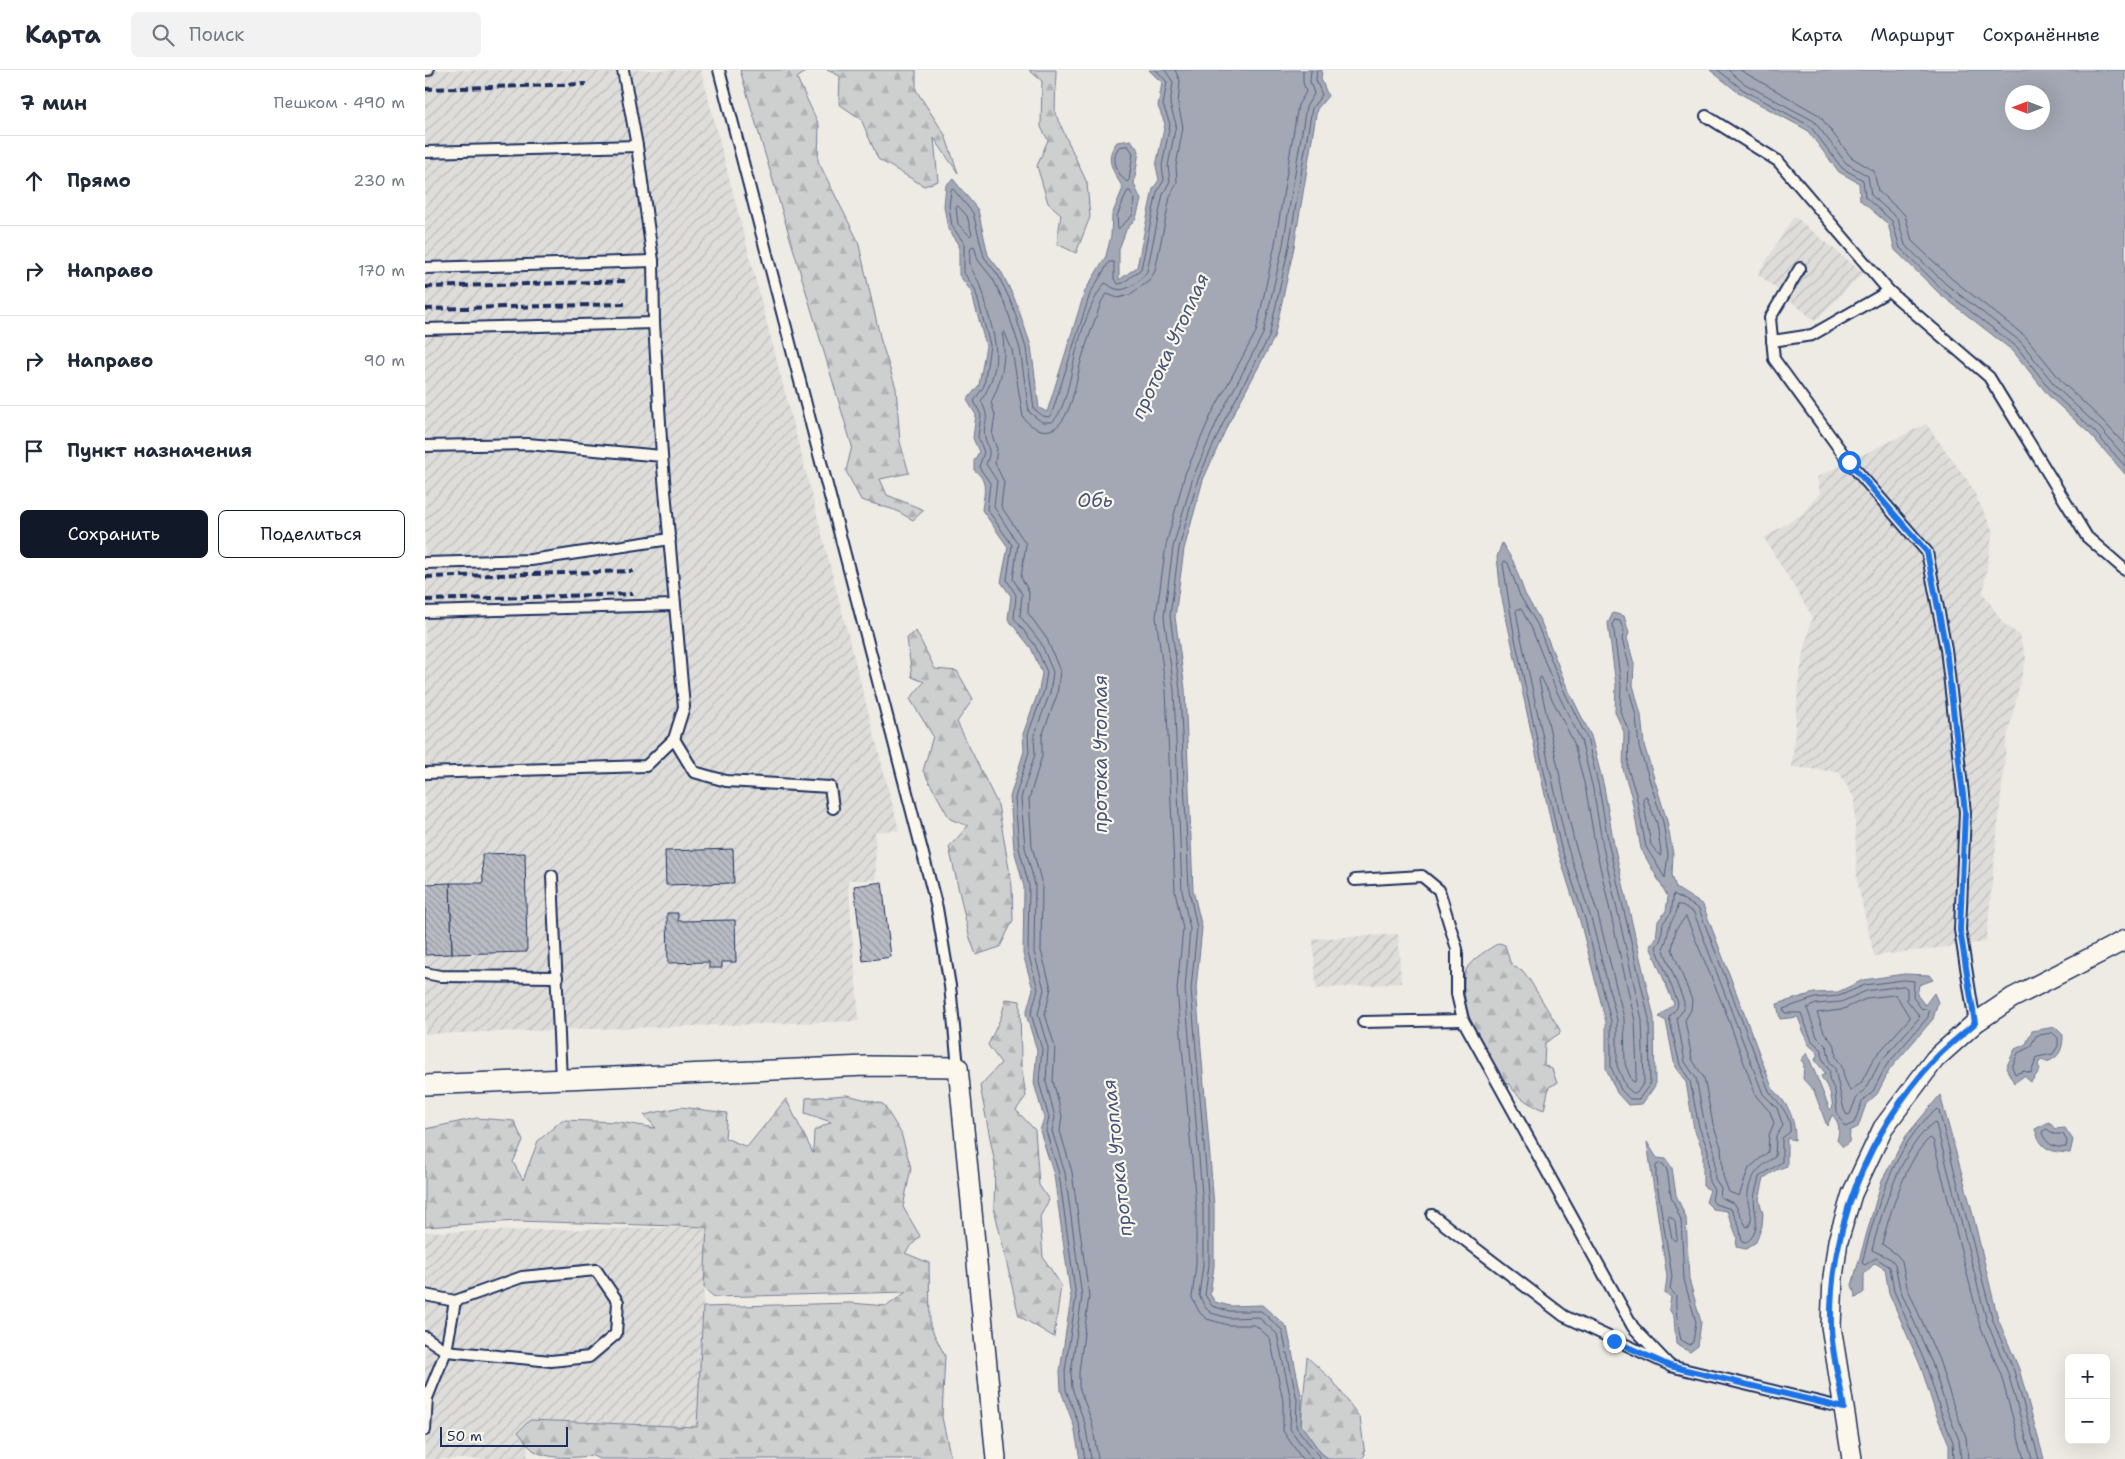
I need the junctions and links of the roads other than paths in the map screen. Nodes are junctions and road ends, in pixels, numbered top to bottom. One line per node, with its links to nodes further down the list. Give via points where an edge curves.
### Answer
1 (623, 70): 4 (lane)
2 (719, 70): 31 (lane, via 937,908 950,986)
3 (1706, 116): 9 (lane, via 1778,161)
4 (637, 146): 5 (lane); 6 (lane)
5 (425, 152)
6 (653, 261): 7 (lane); 10 (lane)
7 (425, 268)
8 (1800, 268): 12 (lane, via 1770,318)
9 (1889, 291): 12 (lane, via 1812,335); 17 (lane, via 1989,377 2087,537)
10 (654, 323): 11 (lane); 14 (lane)
11 (425, 329)
12 (1772, 341): 30 (lane, via 1774,359 1849,462 1927,552 1946,649 1965,812 1960,930)
13 (425, 446): 14 (lane, via 528,444)
14 (662, 456): 15 (lane)
15 (670, 539): 16 (lane, via 531,560); 18 (lane)
16 (425, 563)
17 (2125, 570)
18 (675, 605): 19 (lane); 20 (lane, via 683,707)
19 (425, 612)
20 (674, 739): 21 (lane, via 646,766); 22 (lane, via 694,772 726,782 830,787)
21 (425, 772)
22 (833, 808)
23 (552, 876): 27 (lane)
24 (1355, 880): 28 (lane, via 1422,876 1439,890 1457,949 1457,994)
25 (2125, 940): 30 (street, via 2012,998)
26 (425, 973): 27 (lane)
27 (557, 978): 32 (lane)
28 (1463, 1020): 29 (lane); 39 (lane, via 1633,1327)
29 (1363, 1022)
30 (1975, 1023): 40 (street, via 1935,1059 1883,1128 1852,1194 1838,1241 1831,1326)
31 (958, 1067): 32 (street, via 866,1066); 42 (street)
32 (561, 1080): 33 (street)
33 (425, 1085)
34 (1432, 1215): 39 (lane, via 1563,1316)
35 (425, 1295): 36 (lane)
36 (455, 1301): 38 (lane); 38 (lane, via 522,1277 596,1270 617,1302 616,1334 589,1357 551,1361)
37 (425, 1337): 38 (lane)
38 (446, 1351): 41 (lane, via 427,1398)
39 (1670, 1366): 40 (lane)
40 (1844, 1408): 43 (street)
41 (425, 1430)
42 (996, 1459)
43 (1852, 1459)

